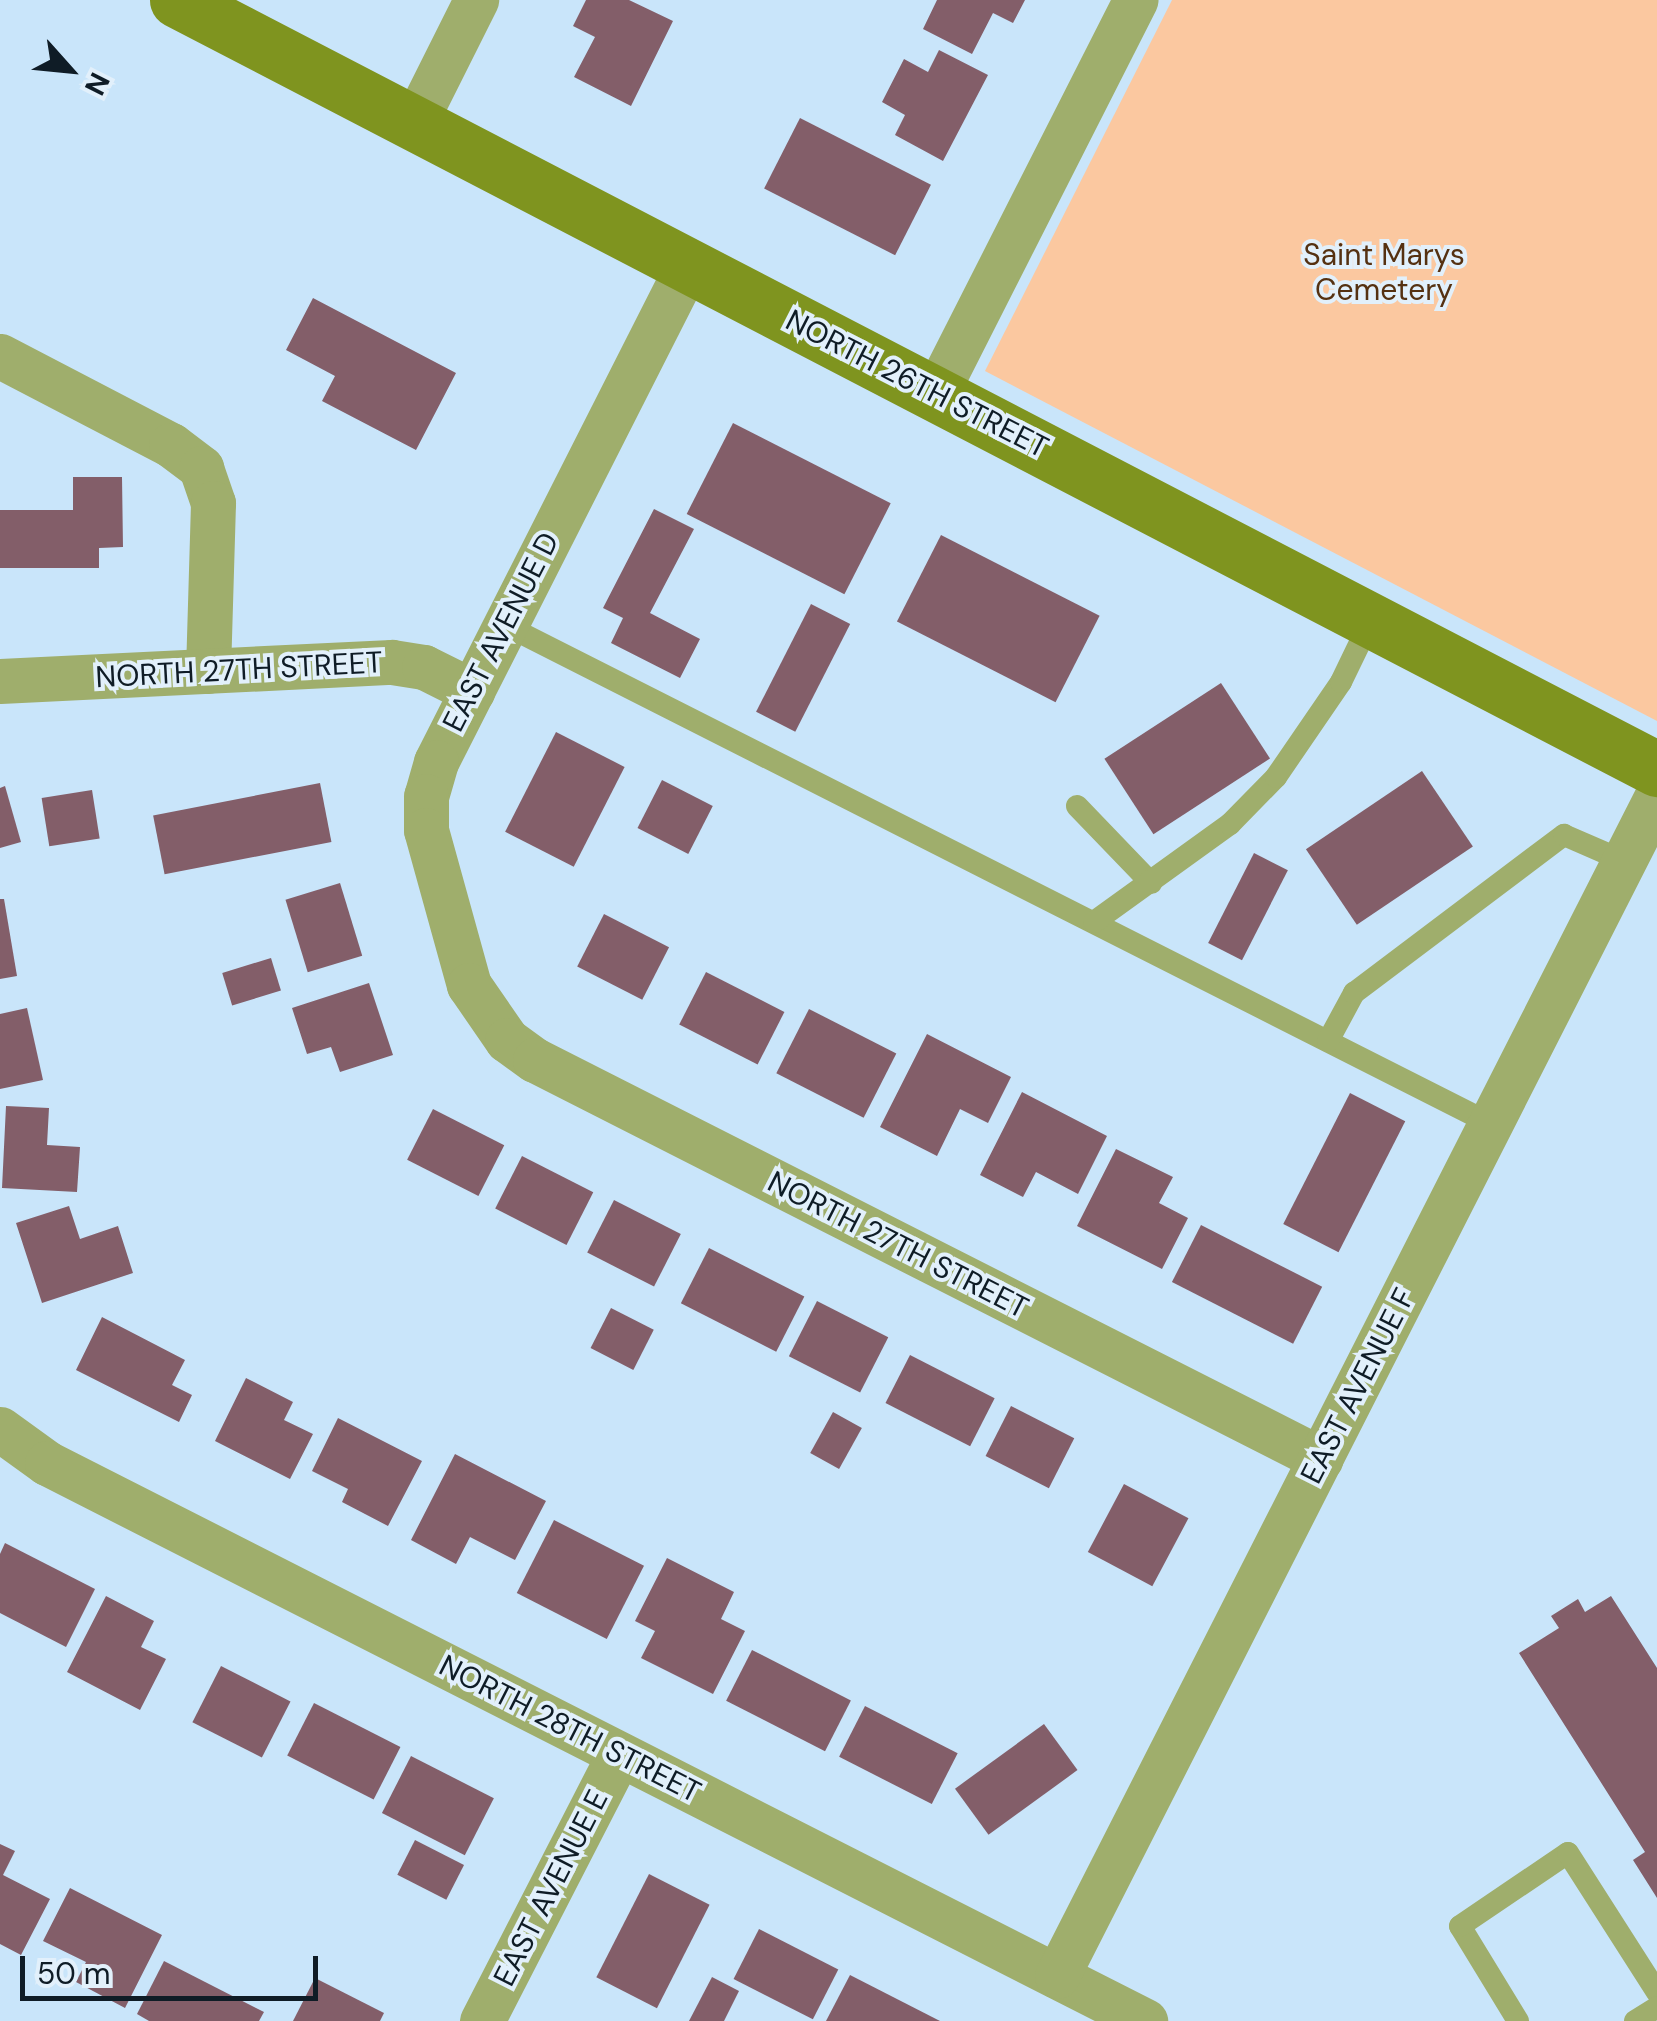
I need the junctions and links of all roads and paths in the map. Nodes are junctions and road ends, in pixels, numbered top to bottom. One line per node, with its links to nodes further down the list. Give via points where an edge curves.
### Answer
1 (177, 0): 4 (street, NORTH 26TH STREET)
2 (476, 0): 4 (street)
3 (1135, 0): 7 (street)
4 (414, 124): 5 (street, NORTH 26TH STREET)
5 (688, 265): 7 (street, NORTH 26TH STREET); 9 (street, EAST AVENUE D)
6 (0, 356): 10 (street, via 171,445 201,468 213,503)
7 (936, 393): 8 (street, NORTH 26TH STREET)
8 (1370, 620): 13 (street, NORTH 26TH STREET); 17 (lane, via 1341,682 1276,777 1230,824)
9 (505, 624): 12 (street, EAST AVENUE D); 18 (lane)
10 (208, 671): 11 (street, NORTH 27TH STREET); 12 (street, NORTH 27TH STREET, via 392,662 424,667)
11 (0, 680)
12 (472, 690): 19 (street, EAST AVENUE D, via 436,762 426,830 457,950)
13 (1657, 768)
14 (1657, 796): 16 (street, EAST AVENUE F)
15 (1077, 806): 17 (lane)
16 (1624, 861): 20 (lane, via 1564,835 1354,993); 21 (street, EAST AVENUE F)
17 (1151, 883): 18 (lane)
18 (1094, 922): 20 (lane)
19 (486, 1016): 23 (street, NORTH 27TH STREET, via 535,1060)
20 (1328, 1041): 21 (lane)
21 (1491, 1124): 23 (street, EAST AVENUE F)
22 (0, 1429): 24 (street, NORTH 28TH STREET, via 47,1463)
23 (1321, 1460): 25 (street, EAST AVENUE F)
24 (619, 1754): 25 (street, NORTH 28TH STREET); 28 (street, EAST AVENUE E)
25 (1057, 1976): 29 (street, NORTH 28TH STREET)
26 (1657, 1992): 30 (lane, via 1568,1852 1460,1926)
27 (1657, 2006): 31 (lane)
28 (482, 2021)
29 (1144, 2021)
30 (1518, 2021)
31 (1635, 2021)

